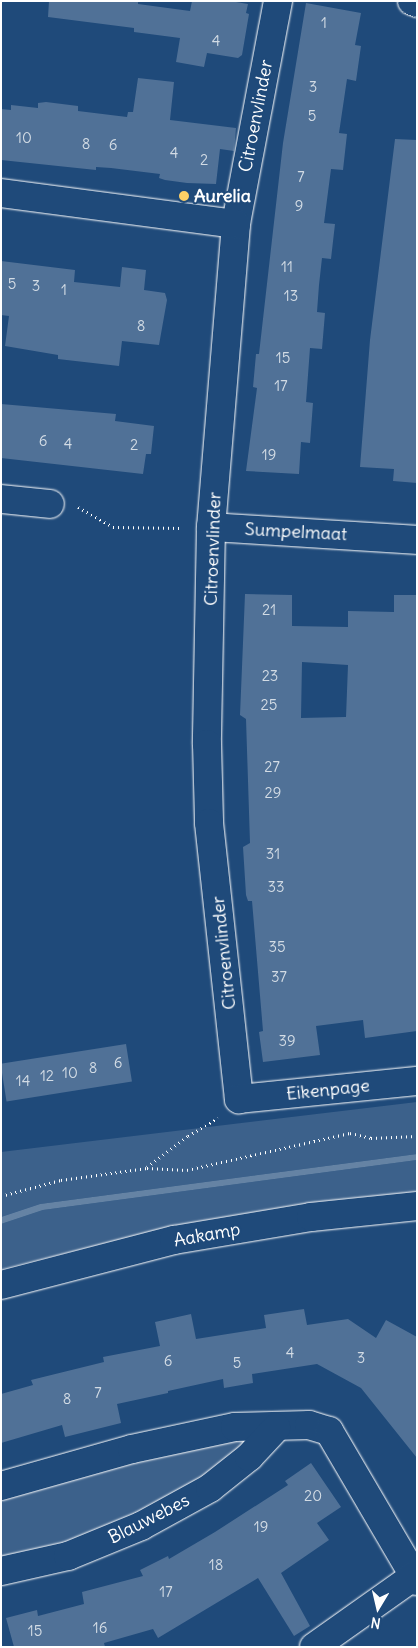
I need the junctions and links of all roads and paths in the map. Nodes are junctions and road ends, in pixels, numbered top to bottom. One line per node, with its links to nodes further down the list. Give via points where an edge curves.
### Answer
1 (278, 1): 5 (street, Citroenvlinder)
2 (412, 1): 3 (street)
3 (417, 3)
4 (1, 193): 5 (street)
5 (236, 224): 8 (street, Citroenvlinder)
6 (1, 499): 7 (street)
7 (50, 504): 8 (path, via 84,508 113,527)
8 (211, 528): 9 (street, Sumpelmaat); 11 (street, Citroenvlinder, via 207,744 210,823)
9 (417, 540)
10 (417, 1081): 11 (street, Eikenpage)
11 (239, 1099): 13 (path, via 221,1116 188,1136)
12 (417, 1136): 13 (path, via 371,1138 350,1133 187,1170)
13 (147, 1168): 14 (path, via 61,1180)
14 (1, 1196)
15 (417, 1206): 16 (street, Aakamp, via 311,1217 174,1240)
16 (1, 1285)
17 (276, 1428): 18 (street, via 235,1427 216,1431 132,1449); 19 (street, Blauwebes, via 250,1457 210,1488 141,1526 68,1556); 20 (street, via 309,1425 329,1432)
18 (1, 1486)
19 (1, 1571)
20 (416, 1577): 21 (street)
21 (314, 1647)

